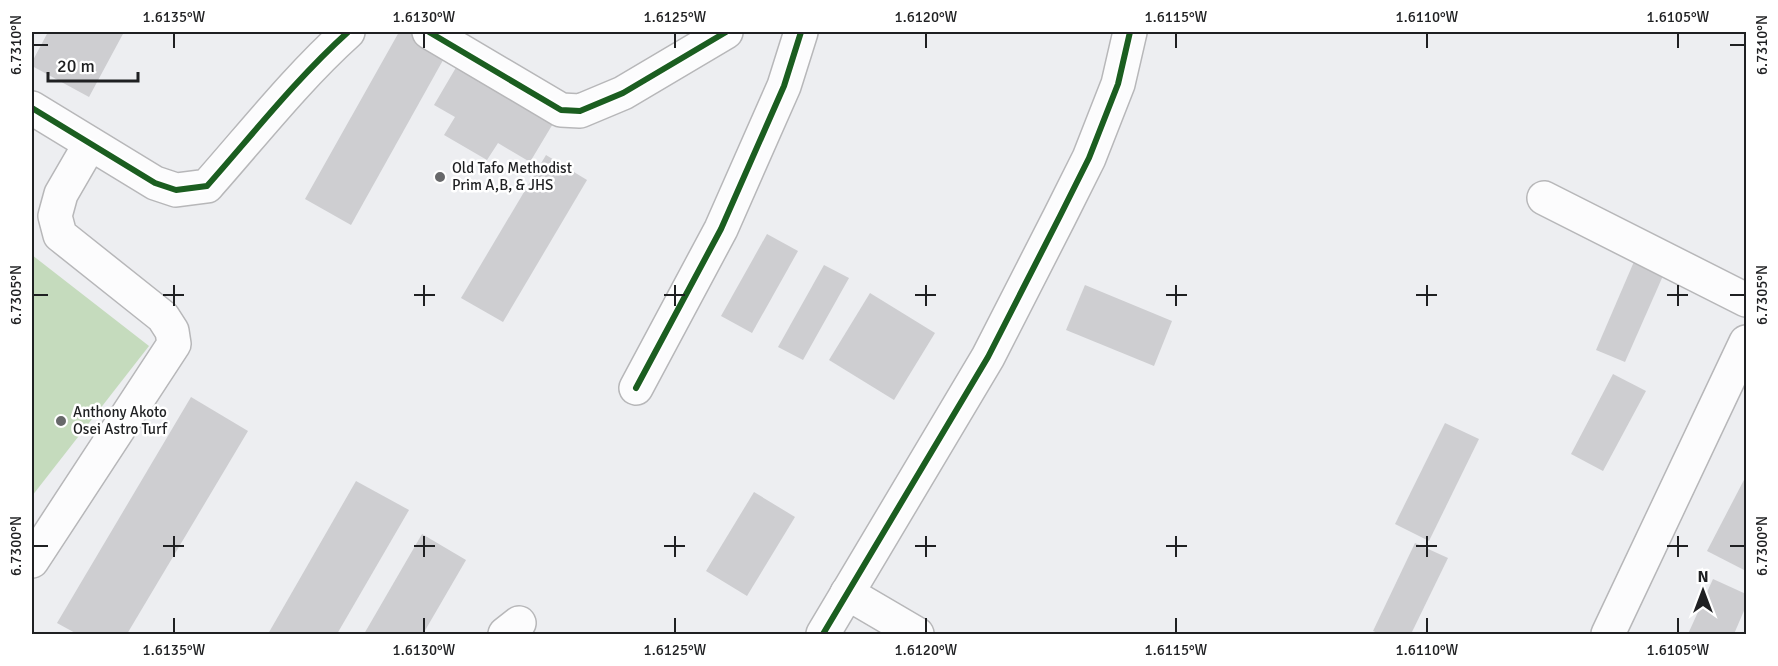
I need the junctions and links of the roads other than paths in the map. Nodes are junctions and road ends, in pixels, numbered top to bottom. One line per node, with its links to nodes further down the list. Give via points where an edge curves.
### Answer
1 (348, 32): 7 (street, via 321,57 207,186 176,190 155,183)
2 (429, 32): 3 (street, via 561,110 580,111 623,93)
3 (726, 32)
4 (801, 32): 11 (street, via 784,86 721,229)
5 (1130, 32): 13 (street, via 1118,84 1089,158 1060,216 988,357)
6 (32, 108): 7 (street)
7 (90, 144): 12 (street, via 61,194 55,216 60,235 163,317 172,331 174,344)
8 (1544, 198): 9 (street)
9 (1746, 300)
10 (1746, 342): 16 (street)
11 (636, 388)
12 (32, 561)
13 (847, 593): 14 (street); 15 (street)
14 (823, 634)
15 (917, 634)
16 (1608, 634)

